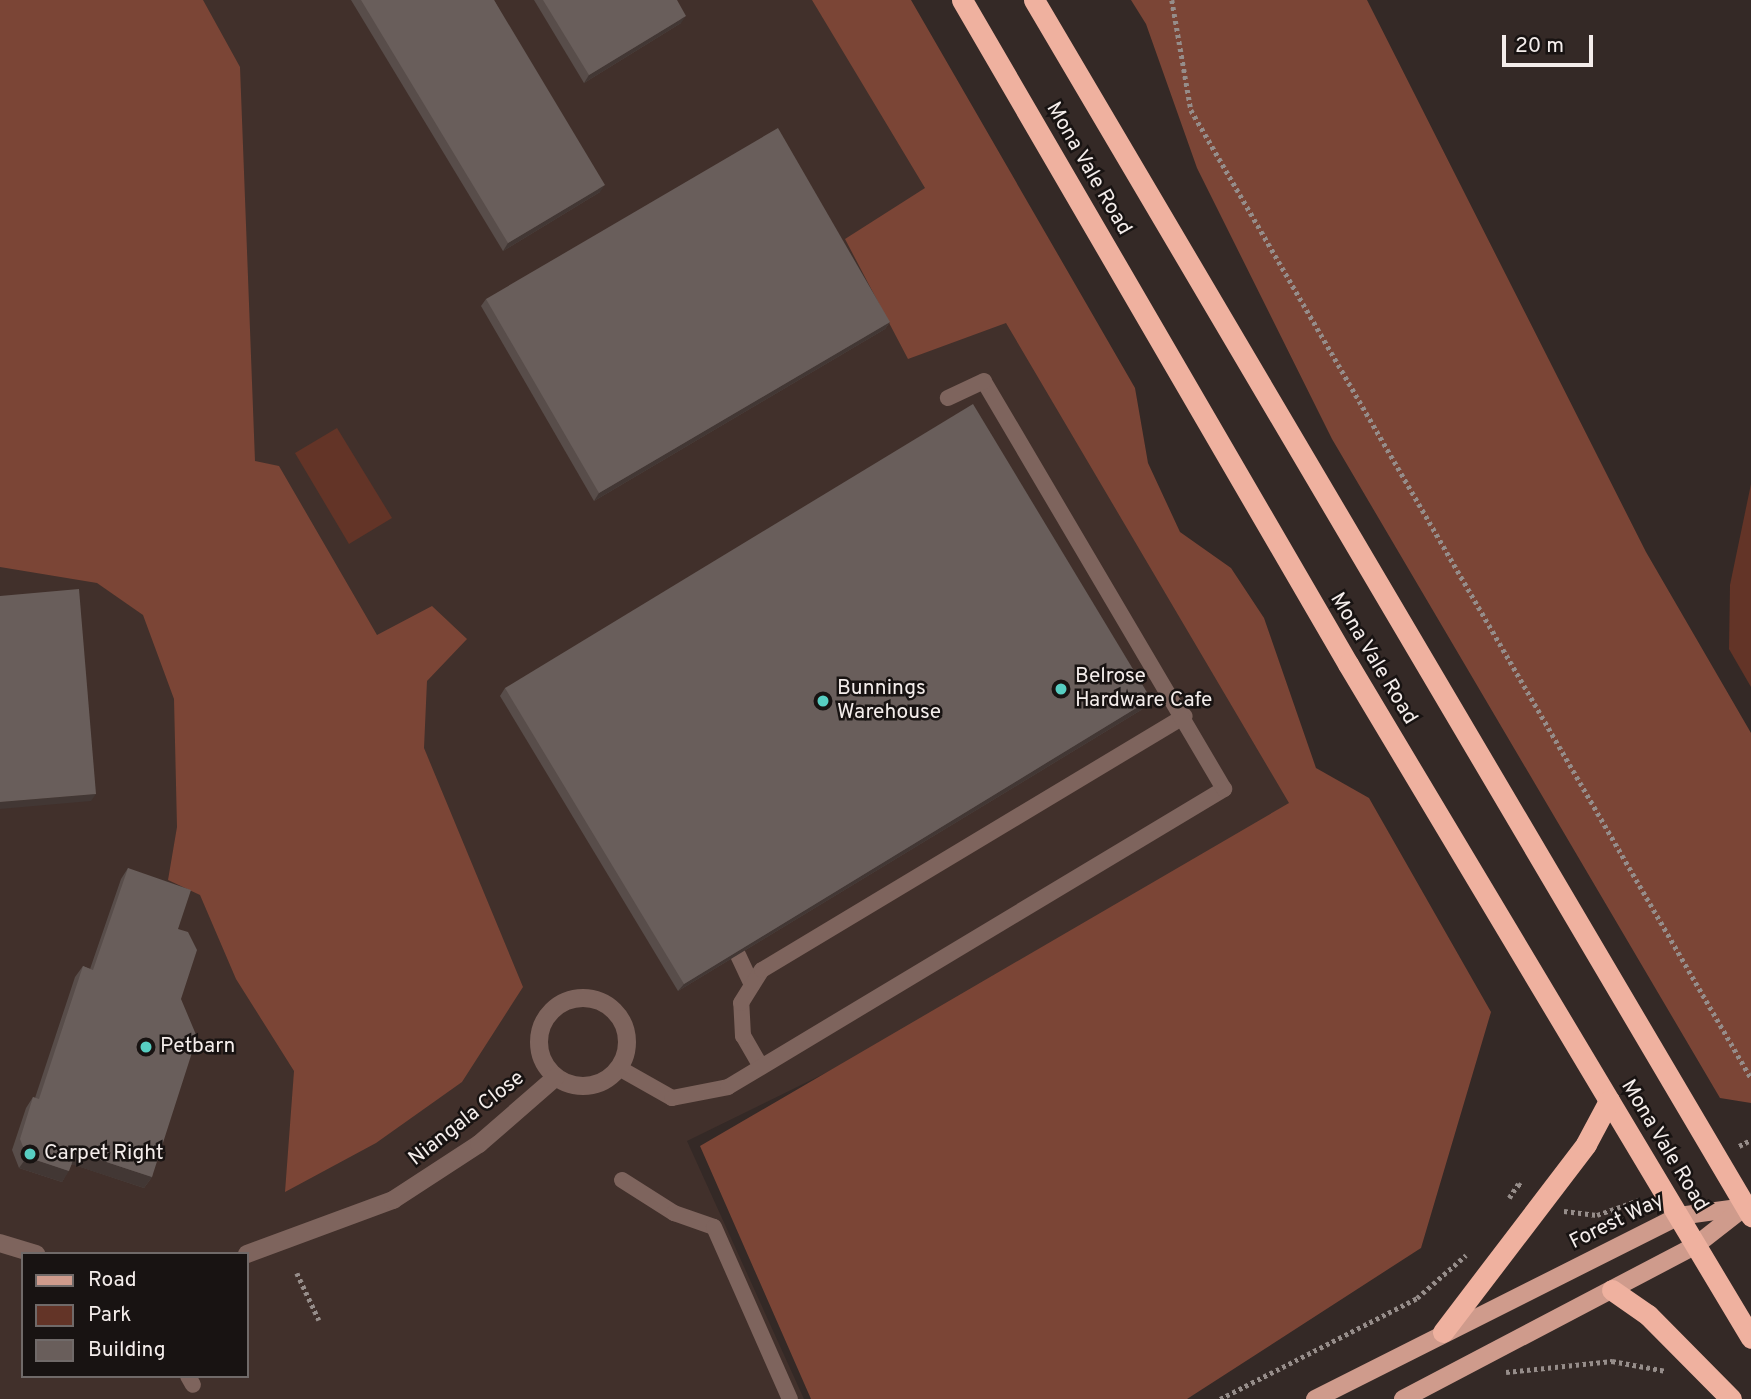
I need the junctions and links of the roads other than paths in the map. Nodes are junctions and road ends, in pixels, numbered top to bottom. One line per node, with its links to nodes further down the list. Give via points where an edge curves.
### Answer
1 (962, 0): 10 (highway, Mona Vale Road)
2 (1034, 0): 12 (highway, Mona Vale Road)
3 (948, 398): 4 (lane, via 984,381)
4 (1184, 716): 6 (lane, via 762,970); 7 (lane, via 1224,789)
5 (738, 955): 6 (lane)
6 (752, 985): 7 (lane, via 741,1003 743,1036)
7 (760, 1065): 8 (lane, via 728,1087 697,1098 672,1098)
8 (619, 1068): 9 (street, via 589,1086); 9 (street, via 627,1043 620,1017 605,1003 579,997 559,1004 541,1026 540,1054)
9 (556, 1077): 17 (street, Niangala Close, via 479,1144 393,1200)
10 (1609, 1101): 13 (highway, Mona Vale Road); 19 (highway, via 1586,1144)
11 (622, 1180): 22 (lane, via 674,1213 714,1227)
12 (1749, 1209): 13 (main road, Forest Way); 15 (main road)
13 (1679, 1216): 15 (highway, Mona Vale Road); 19 (main road, Forest Way)
14 (0, 1243): 16 (street)
15 (1695, 1246): 18 (main road); 20 (highway, Mona Vale Road)
16 (29, 1252)
17 (248, 1254)
18 (1612, 1290): 21 (highway, via 1648,1315); 24 (main road)
19 (1443, 1332): 23 (main road, Forest Way)
20 (1751, 1338)
21 (1724, 1392)
22 (790, 1399)
23 (1315, 1399)
24 (1404, 1399)

